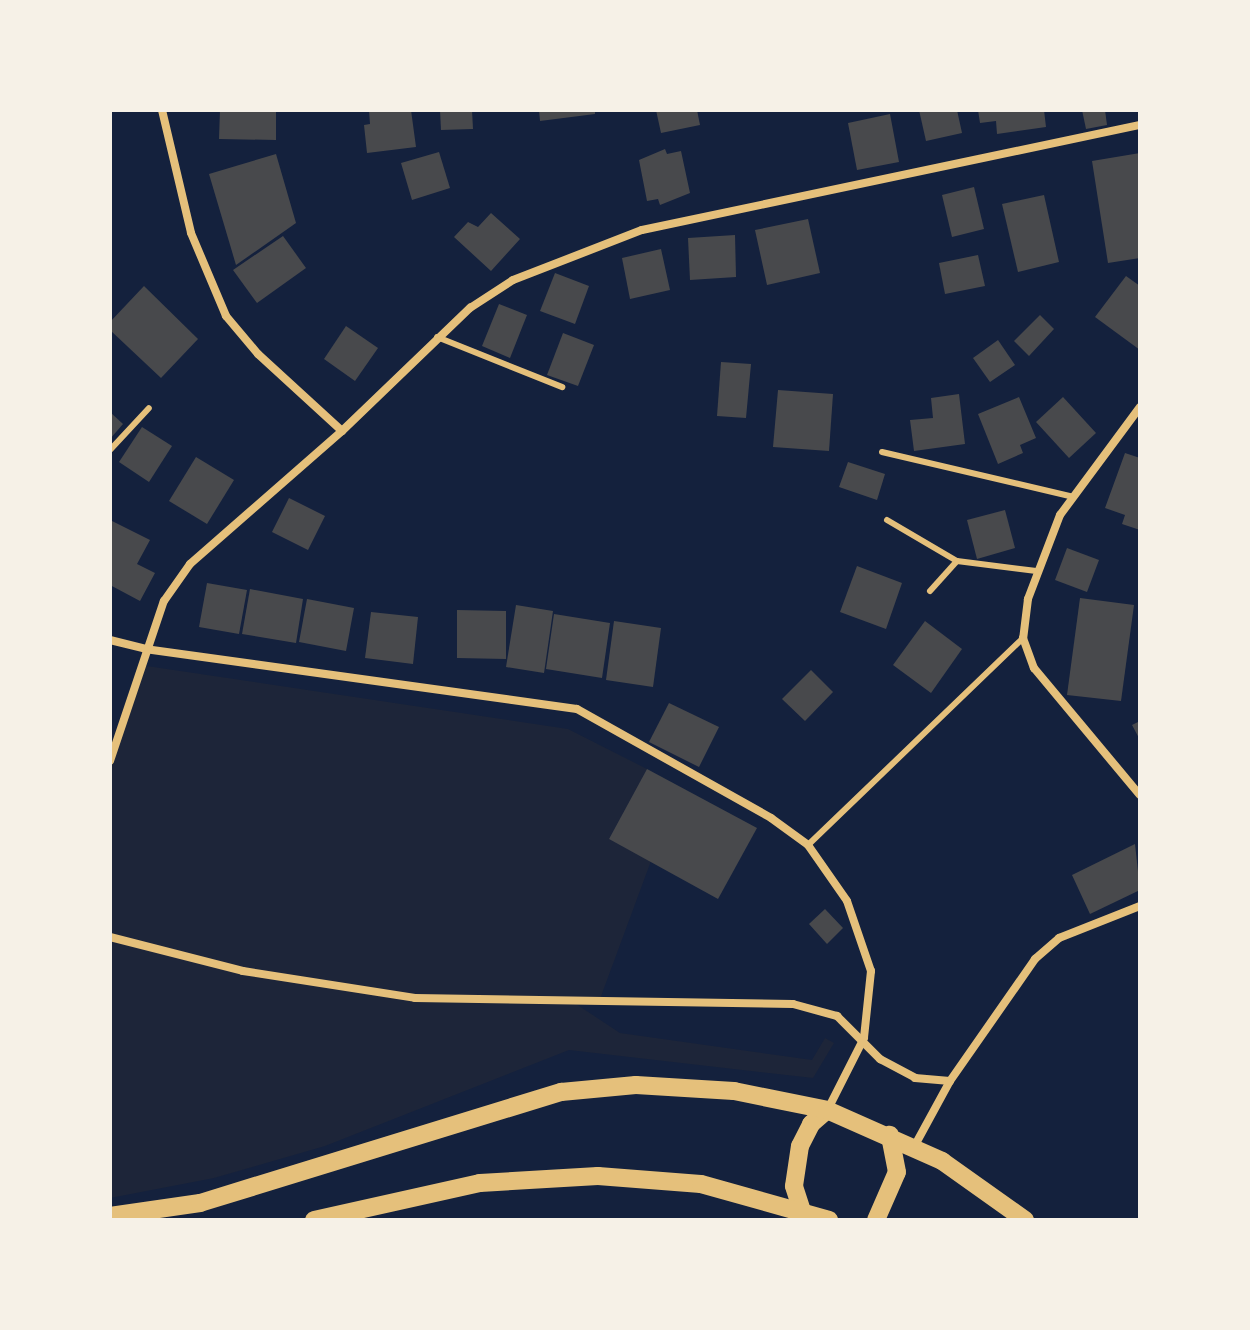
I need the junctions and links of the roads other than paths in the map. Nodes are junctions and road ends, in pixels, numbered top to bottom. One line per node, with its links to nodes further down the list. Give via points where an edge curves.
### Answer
1 (162, 110): 7 (street, via 191,233 226,316 258,354)
2 (1140, 125): 3 (street, via 642,230 513,280)
3 (437, 337): 4 (lane); 7 (street)
4 (562, 387)
5 (1140, 407): 10 (street)
6 (149, 408): 8 (lane)
7 (342, 431): 17 (street, via 190,564 164,601)
8 (110, 450)
9 (882, 452): 10 (lane)
10 (1074, 497): 13 (street)
11 (887, 520): 12 (lane)
12 (957, 561): 13 (lane); 14 (lane)
13 (1036, 571): 15 (street)
14 (930, 591)
15 (1023, 638): 19 (street, via 1034,668); 20 (lane)
16 (110, 640): 17 (street)
17 (145, 649): 18 (street); 20 (street, via 577,709 771,818)
18 (110, 761)
19 (1140, 795)
20 (808, 845): 23 (street, via 862,933 871,971)
21 (1140, 906): 24 (street, via 1059,938 1035,959)
22 (110, 937): 23 (street, via 243,971 415,998 793,1004 837,1016)
23 (864, 1038): 24 (street, via 880,1059 915,1078); 25 (street)
24 (950, 1081): 27 (street)
25 (827, 1110): 26 (main road); 28 (main road, via 811,1124 800,1146 794,1186); 29 (main road, via 685,1086 561,1092 200,1203)
26 (890, 1135): 27 (main road); 32 (main road, via 897,1172)
27 (914, 1147): 33 (main road, via 971,1177)
28 (802, 1211): 30 (main road, via 701,1184 598,1176 466,1185); 31 (main road)
29 (110, 1216)
30 (314, 1220)
31 (829, 1220)
32 (876, 1220)
33 (1025, 1220)

